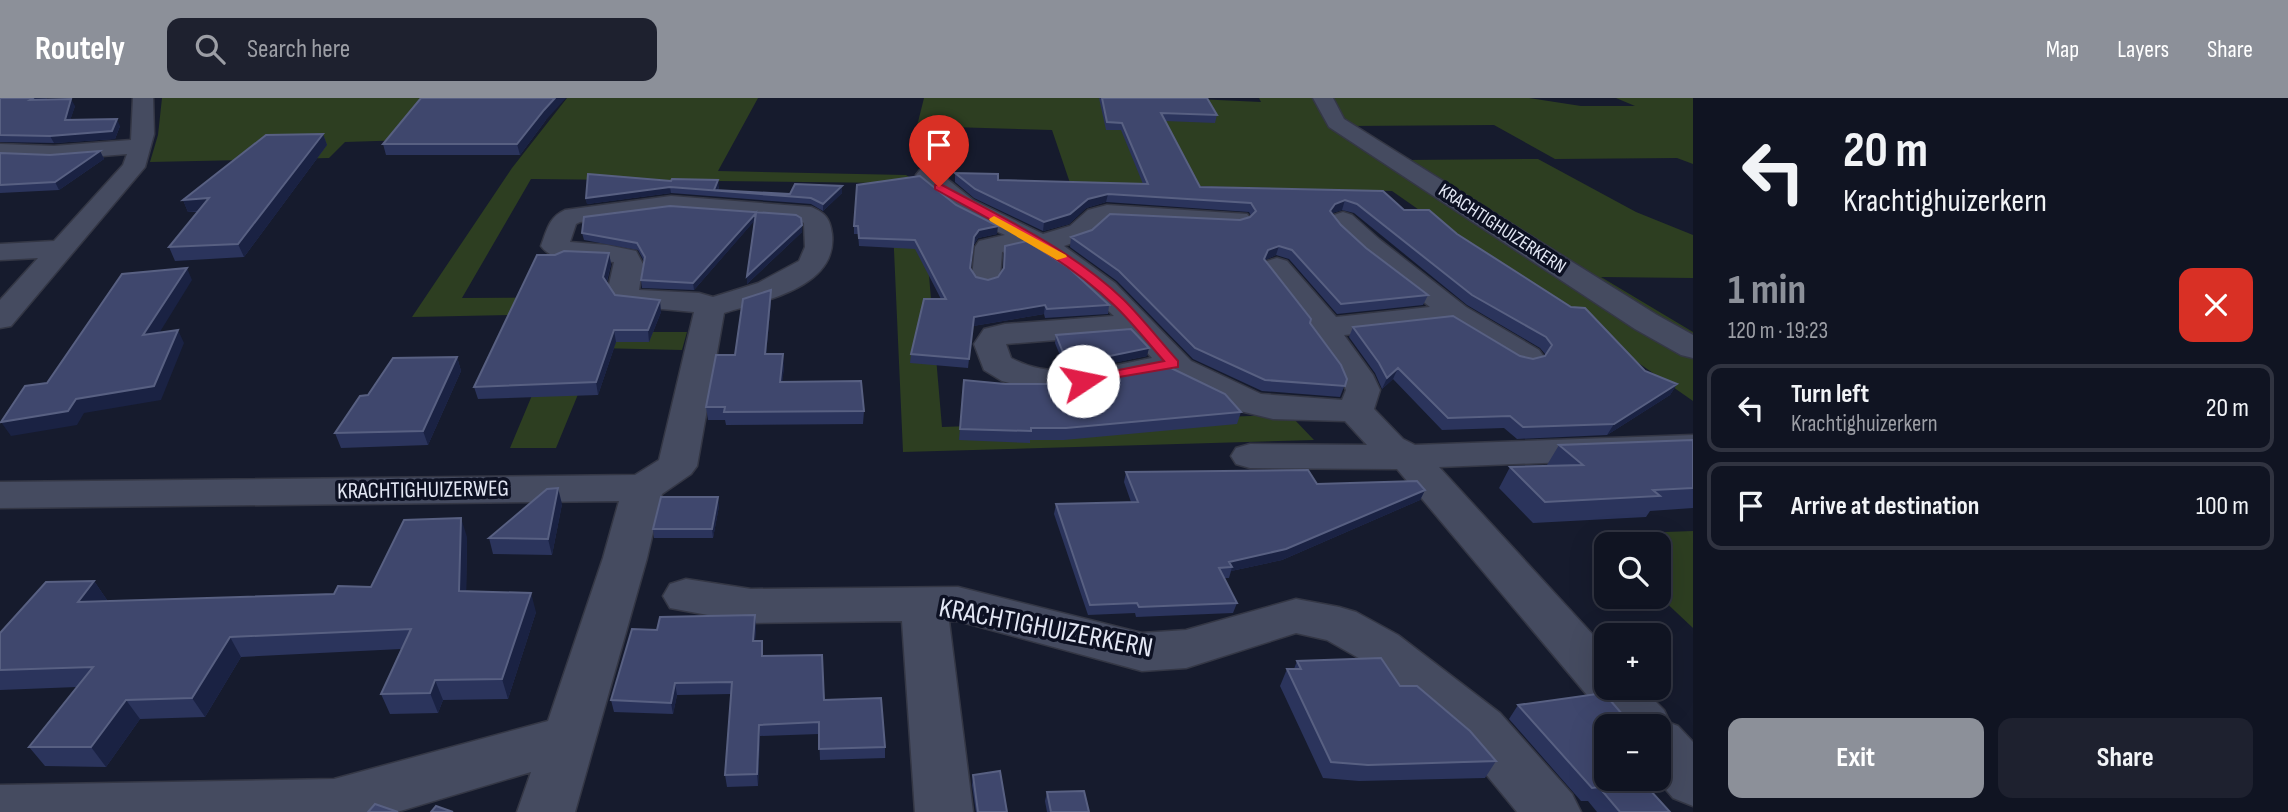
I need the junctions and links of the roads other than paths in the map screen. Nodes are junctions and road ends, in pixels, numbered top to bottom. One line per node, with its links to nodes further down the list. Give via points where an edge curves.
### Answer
1 (143, 98): 3 (street)
2 (1323, 98): 20 (street, KRACHTIGHUIZERKERN, via 1336,123)
3 (140, 146): 5 (street); 11 (street, via 134,167)
4 (0, 151): 5 (street)
5 (54, 153): 6 (street)
6 (0, 165)
7 (928, 175): 10 (street, via 971,207)
8 (1238, 219): 10 (street, via 1107,213 1097,215 1091,226 1075,235)
9 (1343, 220): 16 (street, via 1364,243)
10 (1036, 241): 14 (street, via 989,247); 18 (street, via 1096,282)
11 (63, 248): 12 (street); 17 (street)
12 (0, 252)
13 (1277, 267): 19 (street, via 1319,320)
14 (986, 277)
15 (710, 308): 15 (street, via 796,278 816,258 820,235 816,219 802,212 671,203 564,220 555,246 570,254 609,251 625,257 629,264 623,289 631,299 699,302); 27 (street, via 677,467)
16 (1455, 314): 19 (street); 21 (street)
17 (0, 319)
18 (1138, 324): 22 (street); 22 (street, via 1005,334 995,336 990,344 996,363 1028,377 1083,381)
19 (1330, 327): 23 (street, via 1325,332 1327,338 1363,390)
20 (1693, 348)
21 (1527, 356)
22 (1173, 364): 23 (street, via 1249,402 1273,408)
23 (1355, 411): 26 (street, via 1390,447)
24 (1693, 446): 26 (street)
25 (1250, 456): 26 (street)
26 (1409, 457): 31 (street)
27 (643, 488): 28 (street, KRACHTIGHUIZERWEG); 34 (street)
28 (0, 495)
29 (686, 596): 30 (street, KRACHTIGHUIZERKERN, via 751,606)
30 (924, 604): 40 (street, KRACHTIGHUIZERKERN); 41 (street, KRACHTIGHUIZERKERN, via 958,604 1142,652 1186,649 1296,616 1339,625 1381,648 1481,729)
31 (1594, 668)
32 (1622, 700): 33 (street)
33 (1634, 714)
34 (570, 738): 37 (street); 39 (street)
35 (1671, 756): 36 (street)
36 (1693, 781)
37 (332, 808): 38 (street)
38 (0, 811)
39 (546, 812)
40 (944, 812)
41 (1552, 812)

